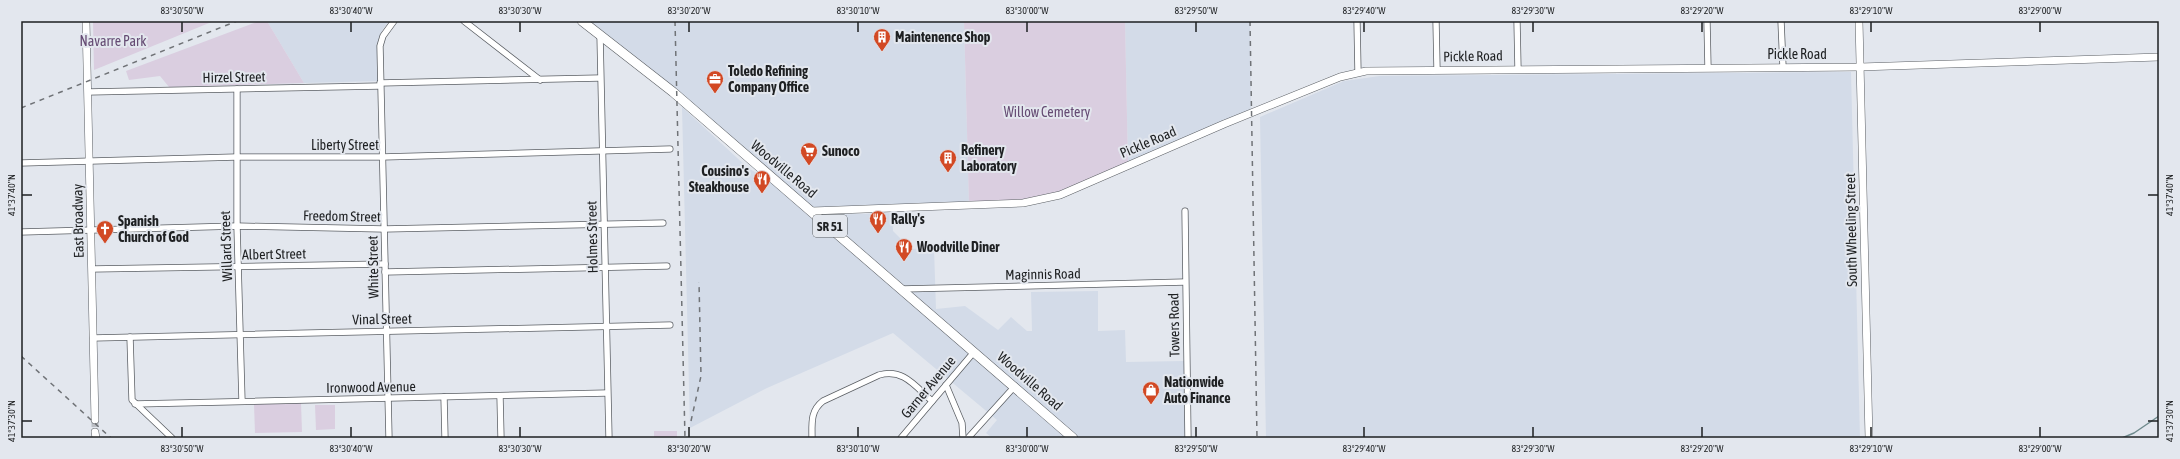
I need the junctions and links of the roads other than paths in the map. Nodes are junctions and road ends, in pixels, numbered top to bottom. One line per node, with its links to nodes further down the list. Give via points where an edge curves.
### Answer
1 (86, 21): 23 (street, East Broadway)
2 (394, 21): 21 (street, White Street, via 383,36 380,46)
3 (464, 21): 20 (street)
4 (582, 21): 11 (main road, Woodville Road / SR 51)
5 (1356, 21): 18 (street)
6 (1436, 21): 17 (street)
7 (1517, 21): 15 (street)
8 (1707, 21): 16 (street)
9 (1781, 21): 13 (street)
10 (1859, 21): 14 (street, South Wheeling Street)
11 (600, 35): 19 (street, Holmes Street); 30 (main road, Woodville Road / SR 51, via 673,92)
12 (2159, 57): 14 (street, Pickle Road)
13 (1783, 67): 14 (street, Pickle Road); 16 (street, Pickle Road)
14 (1860, 67): 74 (street, South Wheeling Street)
15 (1518, 68): 16 (street, Pickle Road); 17 (street, Pickle Road)
16 (1708, 68)
17 (1438, 70): 18 (street, Pickle Road)
18 (1358, 72): 30 (street, Pickle Road, via 1340,77 1060,194 1040,200 1007,204)
19 (600, 78): 20 (street, Hirzel Street); 25 (street, Holmes Street)
20 (540, 80): 21 (street, Hirzel Street)
21 (380, 85): 22 (street, Hirzel Street); 27 (street, White Street)
22 (237, 89): 23 (street, Hirzel Street); 26 (street, Willard Street)
23 (88, 92): 28 (street, East Broadway)
24 (670, 149): 25 (street, Liberty Street)
25 (602, 151): 27 (street, Liberty Street); 33 (street, Holmes Street)
26 (236, 157): 27 (street, Liberty Street); 28 (street, Liberty Street); 34 (street, Willard Street)
27 (382, 157): 35 (street, White Street)
28 (89, 160): 29 (street, Liberty Street); 36 (street, East Broadway)
29 (21, 163)
30 (812, 211): 45 (main road, Woodville Road / SR 51)
31 (1184, 211): 44 (street, Towers Road)
32 (662, 223): 33 (street, Freedom Street)
33 (604, 224): 35 (street, Freedom Street); 41 (street, Holmes Street)
34 (237, 226): 35 (street, Freedom Street); 36 (street, Freedom Street); 40 (street, Willard Street)
35 (384, 229): 38 (street, White Street)
36 (91, 230): 37 (street, Freedom Street); 42 (street, East Broadway)
37 (21, 232)
38 (385, 264): 40 (street, Albert Street); 43 (street, White Street)
39 (667, 266): 41 (street)
40 (238, 267): 42 (street, Albert Street); 49 (street, Willard Street)
41 (605, 267): 43 (street); 47 (street, Holmes Street)
42 (92, 269): 51 (street, East Broadway)
43 (385, 272): 48 (street, White Street)
44 (1185, 282): 45 (street, Maginnis Road); 73 (street, Towers Road)
45 (902, 289): 52 (main road, Woodville Road / SR 51)
46 (670, 325): 47 (street, Vinal Street)
47 (606, 326): 48 (street, Vinal Street); 55 (street, Holmes Street)
48 (386, 331): 49 (street, Vinal Street); 58 (street, White Street)
49 (240, 334): 50 (street, Vinal Street); 59 (street, Willard Street)
50 (130, 337): 51 (street, Vinal Street); 61 (street, via 131,394)
51 (93, 338): 62 (street, East Broadway)
52 (974, 352): 53 (street, Garner Avenue); 54 (main road, Woodville Road / SR 51)
53 (946, 385): 60 (street, Garner Avenue); 70 (street, via 962,424)
54 (1014, 386): 71 (street); 72 (main road, Woodville Road / SR 51)
55 (607, 393): 56 (street, Ironwood Avenue); 67 (street, Holmes Street)
56 (500, 396): 57 (street, Ironwood Avenue); 66 (street)
57 (444, 397): 58 (street, Ironwood Avenue); 65 (street)
58 (388, 398): 59 (street, Ironwood Avenue); 64 (street, White Street)
59 (242, 401): 61 (street, Ironwood Avenue)
60 (932, 401): 68 (street, via 900,374 889,372 879,375 817,406 812,417); 69 (street, Garner Avenue)
61 (135, 404): 63 (street)
62 (95, 420)
63 (172, 438)
64 (389, 438)
65 (445, 438)
66 (501, 438)
67 (609, 438)
68 (812, 438)
69 (901, 438)
70 (963, 438)
71 (968, 438)
72 (1074, 438)
73 (1188, 438)
74 (1869, 438)

